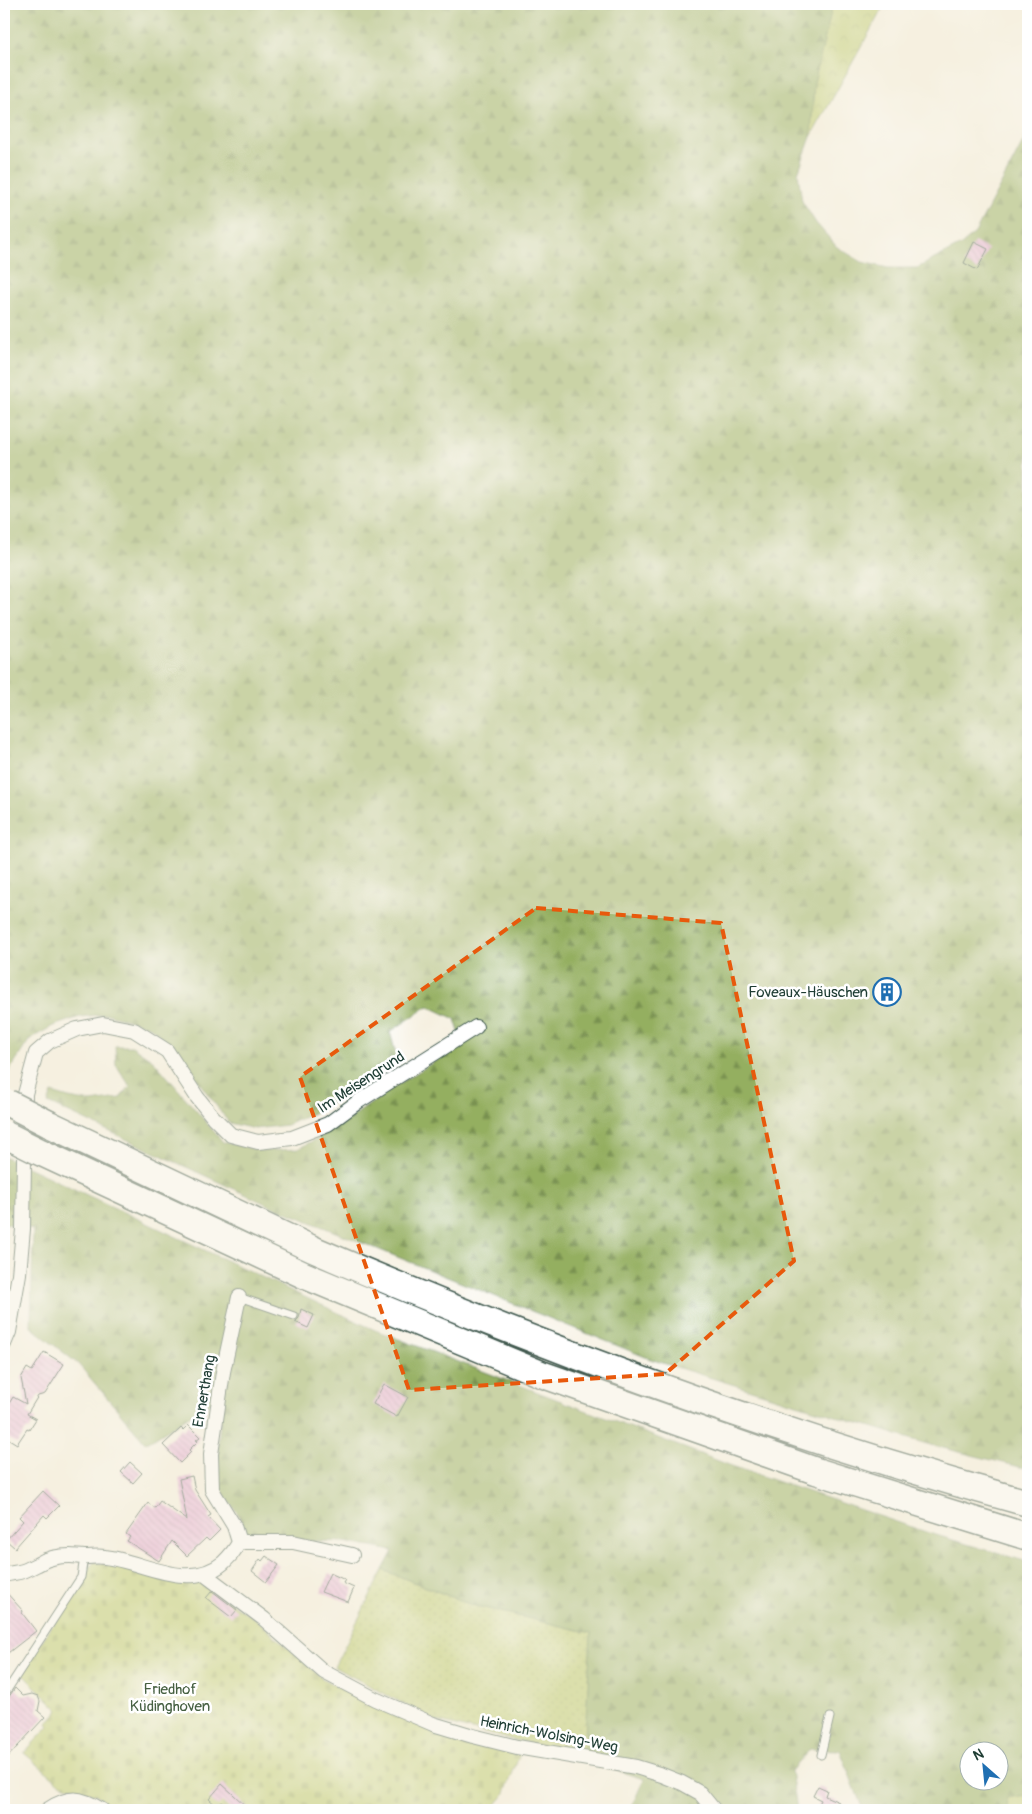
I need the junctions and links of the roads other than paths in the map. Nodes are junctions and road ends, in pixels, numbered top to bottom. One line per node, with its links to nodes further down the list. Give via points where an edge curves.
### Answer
1 (476, 1027): 6 (street, Im Meisengrund, via 328,1124 292,1138 258,1142 232,1135 197,1098 167,1051 134,1030 103,1024 77,1029 50,1041 36,1053 25,1094 21,1256 9,1332)
2 (6, 1102): 7 (highway, bridge, via 314,1250 452,1307 712,1405 950,1481)
3 (4, 1134): 8 (highway, bridge, via 306,1276 542,1374 816,1472)
4 (239, 1297): 5 (lane, Ennerthang); 9 (street, Ennerthang, via 223,1372 211,1454 212,1490)
5 (294, 1316)
6 (4, 1344)
7 (1028, 1502)
8 (1028, 1537)
9 (243, 1541): 10 (street, via 293,1542); 13 (street, via 217,1568)
10 (352, 1555)
11 (84, 1557): 12 (street, via 56,1558); 13 (street, via 104,1556 177,1575); 14 (lane, via 81,1577)
12 (4, 1574)
13 (204, 1574): 19 (street, Heinrich-Wolsing-Weg, via 324,1672 375,1699 433,1724 482,1738 636,1767 662,1775 700,1794)
14 (4, 1695)
15 (830, 1716): 16 (lane)
16 (821, 1755)
17 (47, 1810): 18 (street, via 72,1799 82,1800)
18 (102, 1810)
19 (714, 1810)

